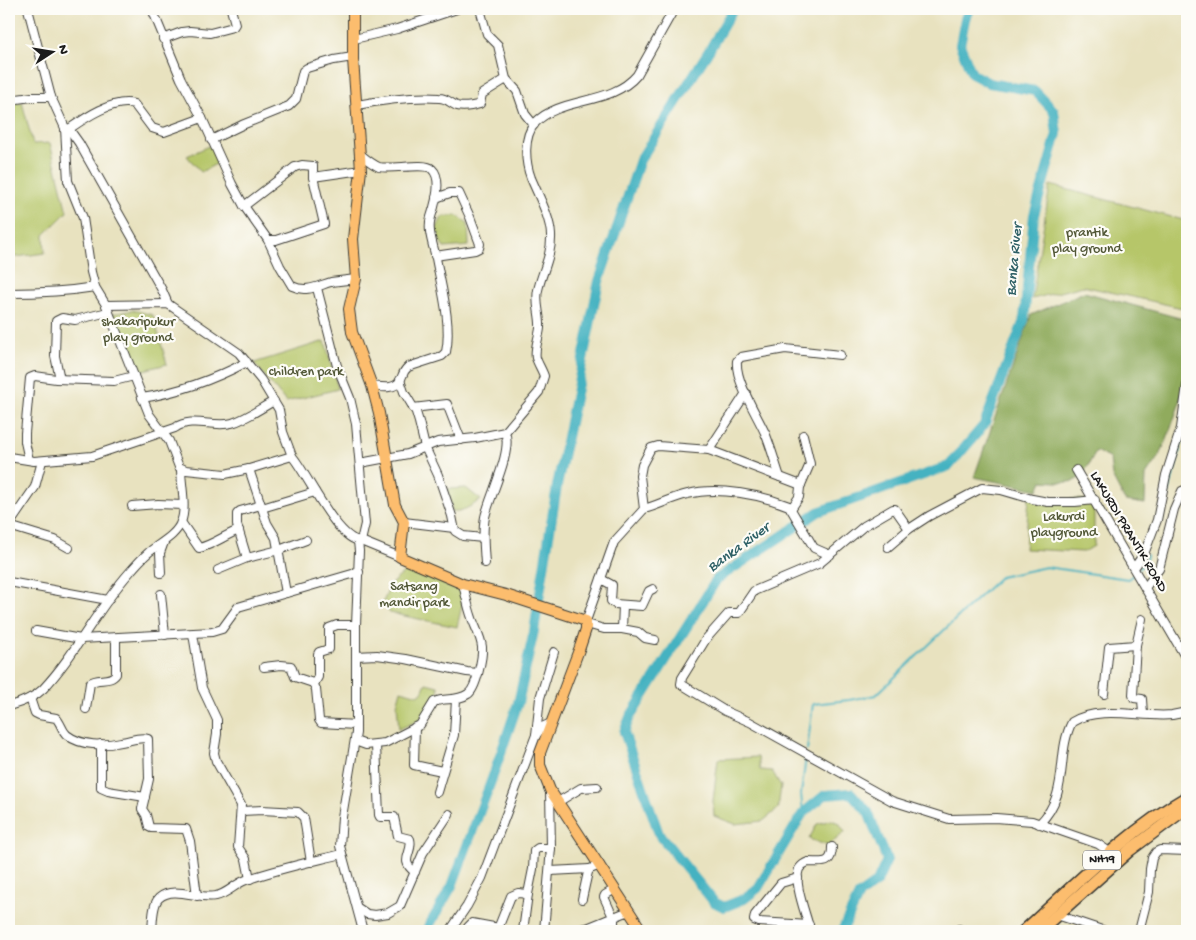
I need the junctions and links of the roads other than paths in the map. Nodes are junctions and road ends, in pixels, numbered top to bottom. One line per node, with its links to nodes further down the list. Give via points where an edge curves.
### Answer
1 (28, 9): 12 (street)
2 (152, 9): 8 (street)
3 (231, 9): 8 (street, via 233,27 210,33 182,32)
4 (353, 9): 9 (main road)
5 (457, 9): 9 (street)
6 (480, 9): 11 (street, via 487,34 498,45)
7 (674, 9): 16 (street, via 630,82 617,91 558,109)
8 (163, 38): 15 (street)
9 (354, 39): 10 (main road)
10 (353, 56): 14 (main road); 18 (street, via 307,68 296,99 289,106)
11 (506, 79): 14 (street, via 482,94 480,104 457,106 446,99 405,98); 16 (street, via 517,91 525,114)
12 (51, 97): 13 (street); 17 (street)
13 (9, 100)
14 (357, 105): 19 (main road)
15 (202, 118): 17 (street, via 164,132 152,128 134,104 125,103 89,115); 18 (street)
16 (534, 125): 44 (street, via 526,147 527,158 551,236 537,302 540,323 536,359 544,380 539,392)
17 (67, 128): 27 (street, via 68,181 83,218); 30 (street, via 79,143)
18 (211, 140): 23 (street)
19 (360, 154): 20 (main road); 22 (street, via 370,162 388,168 432,168)
20 (361, 170): 21 (street); 26 (main road, via 353,239)
21 (313, 177): 23 (street, via 313,166 302,165); 24 (street, via 324,224)
22 (436, 198): 25 (street, via 429,226); 25 (street, via 450,192 459,193 480,244 475,250)
23 (244, 206): 24 (street)
24 (268, 240): 28 (street, via 292,286 304,290)
25 (435, 256): 36 (street, via 448,333 446,352 408,367)
26 (356, 279): 28 (street, via 331,282); 38 (main road, via 349,309 352,332)
27 (95, 287): 29 (street, via 39,294); 31 (street)
28 (317, 288): 54 (street, via 337,366 353,410)
29 (9, 293)
30 (168, 304): 31 (street); 33 (street, via 239,352)
31 (107, 308): 34 (street); 35 (street, via 76,320 62,318 56,321 55,356)
32 (840, 356): 39 (street, via 785,349 741,358 737,366)
33 (247, 362): 40 (street, via 212,380 168,394); 41 (street)
34 (134, 376): 35 (street, via 114,381); 40 (street)
35 (60, 379): 52 (street, via 30,378 24,433)
36 (400, 380): 38 (street, via 392,387); 42 (street)
37 (1187, 385): 63 (street, via 1182,428 1166,475)
38 (372, 386): 51 (main road)
39 (746, 393): 48 (street); 58 (street)
40 (142, 398): 43 (street)
41 (274, 401): 43 (street, via 233,422 188,422); 50 (street)
42 (413, 408): 46 (street, via 447,404); 47 (street, via 420,422)
43 (163, 432): 53 (street, via 92,456); 55 (street)
44 (505, 432): 46 (street); 75 (street, via 507,443 486,515)
45 (803, 435): 59 (street, via 810,464)
46 (461, 440): 47 (street)
47 (425, 447): 51 (street); 72 (street, via 438,475)
48 (709, 450): 58 (street); 66 (street, via 651,448 640,472)
49 (9, 456): 52 (street)
50 (292, 456): 56 (street); 61 (street)
51 (386, 458): 54 (street); 70 (main road, via 395,505)
52 (29, 460): 53 (street)
53 (42, 461): 71 (street, via 35,487)
54 (360, 463): 78 (street, via 365,524)
55 (182, 469): 56 (street, via 225,474); 64 (street)
56 (249, 469): 67 (street)
57 (1076, 470): 62 (street, LAKURDI PRANTIK ROAD)
58 (780, 477): 59 (street)
59 (801, 485): 68 (street, via 800,498)
60 (1187, 489): 63 (street)
61 (315, 492): 67 (street); 78 (street, via 346,534)
62 (1095, 500): 73 (street, via 1048,502 982,488); 86 (street, LAKURDI PRANTIK ROAD)
63 (1168, 502): 86 (street); 93 (street, via 1159,569)
64 (183, 504): 65 (street); 69 (street)
65 (132, 506)
66 (644, 506): 68 (street, via 660,505 690,493 711,492 750,495); 90 (street, via 614,542)
67 (262, 507): 74 (street, via 238,513); 81 (street)
68 (793, 509): 82 (street, via 814,548)
69 (181, 522): 74 (street, via 199,548); 76 (street)
70 (404, 522): 72 (street); 83 (main road)
71 (9, 526): 80 (street, via 55,540)
72 (454, 528): 75 (street, via 463,536)
73 (909, 529): 79 (street); 82 (street, via 893,509 864,526)
74 (238, 530): 84 (street)
75 (483, 538): 85 (street)
76 (165, 540): 89 (street, via 161,547); 97 (street, via 146,555)
77 (306, 540): 81 (street)
78 (360, 541): 83 (street); 88 (street)
79 (888, 547)
80 (69, 548)
81 (279, 550): 84 (street); 95 (street)
82 (830, 555): 140 (street, via 812,567 754,591 739,613 729,613 712,631 681,681 684,686 898,804 949,819 1014,819)
83 (400, 557): 92 (main road)
84 (246, 558): 87 (street)
85 (485, 563)
86 (1134, 569): 93 (street, LAKURDI PRANTIK ROAD)
87 (218, 570)
88 (359, 572): 95 (street); 101 (street)
89 (161, 573)
90 (601, 579): 98 (street, via 612,585 611,601); 100 (street)
91 (9, 582): 97 (street)
92 (463, 584): 100 (main road, via 506,594); 114 (street, via 482,648)
93 (1145, 588): 112 (street, LAKURDI PRANTIK ROAD)
94 (653, 589): 98 (street, via 648,591 642,606)
95 (286, 593): 104 (street, via 238,607 218,631)
96 (161, 594): 105 (street)
97 (108, 600): 107 (street)
98 (622, 604): 102 (street)
99 (1142, 619): 109 (street)
100 (587, 623): 102 (street, via 604,629); 123 (main road)
101 (356, 625): 111 (street); 115 (street, via 329,628 329,649 318,654 318,676)
102 (622, 629): 108 (street)
103 (36, 631): 107 (street)
104 (193, 634): 105 (street); 138 (street, via 202,688 217,720 216,761)
105 (165, 635): 106 (street)
106 (116, 638): 107 (street); 120 (street, via 116,674 90,684)
107 (81, 640): 117 (street, via 41,691)
108 (655, 640)
109 (1136, 645): 116 (street, via 1109,647); 122 (street, via 1133,695 1142,699)
110 (554, 652): 126 (street, via 540,698)
111 (356, 656): 114 (street, via 377,655); 124 (street)
112 (1187, 660)
113 (264, 667): 115 (street, via 291,666 295,677)
114 (478, 673): 118 (street, via 472,690)
115 (314, 684): 124 (street, via 321,723)
116 (1104, 694)
117 (30, 698): 119 (street); 128 (street, via 35,713 56,718 68,736)
118 (456, 699): 125 (street, via 434,702); 130 (street, via 454,735)
119 (9, 706)
120 (86, 709)
121 (1187, 712): 122 (street)
122 (1143, 714): 140 (street, via 1092,716 1072,722 1057,795 1047,816)
123 (551, 723): 126 (street); 132 (main road, via 539,759)
124 (356, 725): 127 (street)
125 (416, 727): 129 (street); 130 (street, via 414,765)
126 (536, 735): 165 (street, via 482,878)
127 (355, 741): 129 (street); 145 (street, via 342,817)
128 (101, 744): 134 (street, via 101,788); 134 (street, via 148,739)
129 (376, 745): 149 (street, via 378,815 394,817 398,836 410,839 407,864)
130 (442, 771): 133 (street)
131 (597, 787): 136 (street, via 581,788)
132 (550, 790): 136 (main road); 142 (street)
133 (437, 792)
134 (146, 797): 154 (street, via 142,809 149,826 186,829)
135 (1187, 798): 144 (highway, NH19, via 1147,823)
136 (558, 802): 147 (main road)
137 (1187, 809): 158 (highway, NH19, via 1130,850)
138 (242, 811): 146 (street, via 292,811 301,814); 151 (street, via 238,847 246,859)
139 (449, 814): 149 (street, via 423,853)
140 (1039, 824): 144 (street, via 1098,844)
141 (832, 847): 150 (street, via 831,858 819,863 805,863)
142 (551, 848): 148 (street); 153 (street, via 534,851)
143 (1187, 851): 176 (street, via 1160,850 1152,858 1149,892)
144 (1111, 853): 173 (highway, NH19)
145 (342, 854): 146 (street); 156 (street)
146 (311, 862): 151 (street)
147 (595, 867): 148 (street); 152 (main road); 155 (street)
148 (550, 871): 168 (street)
149 (415, 872): 156 (street, via 404,901 396,910 372,915)
150 (798, 878): 160 (street, via 786,881 778,888 754,918); 161 (street)
151 (250, 879): 154 (street, via 218,896)
152 (615, 889): 157 (main road); 159 (street, via 604,897)
153 (528, 894): 162 (street, via 511,896); 167 (street)
154 (197, 896): 163 (street, via 174,893 159,898)
155 (582, 899)
156 (358, 908): 164 (street)
157 (629, 911): 159 (street); 171 (main road)
158 (1058, 915): 174 (highway, NH19); 175 (street)
159 (614, 919): 169 (street); 170 (street)
160 (759, 922): 161 (street); 172 (street)
161 (809, 928)
162 (498, 930): 166 (street, via 472,923)
163 (152, 931)
164 (363, 931)
165 (450, 931)
166 (466, 931)
167 (524, 931)
168 (544, 931)
169 (569, 931)
170 (614, 931)
171 (642, 931)
172 (758, 931)
173 (1024, 931)
174 (1039, 931)
175 (1105, 931)
176 (1139, 931)

